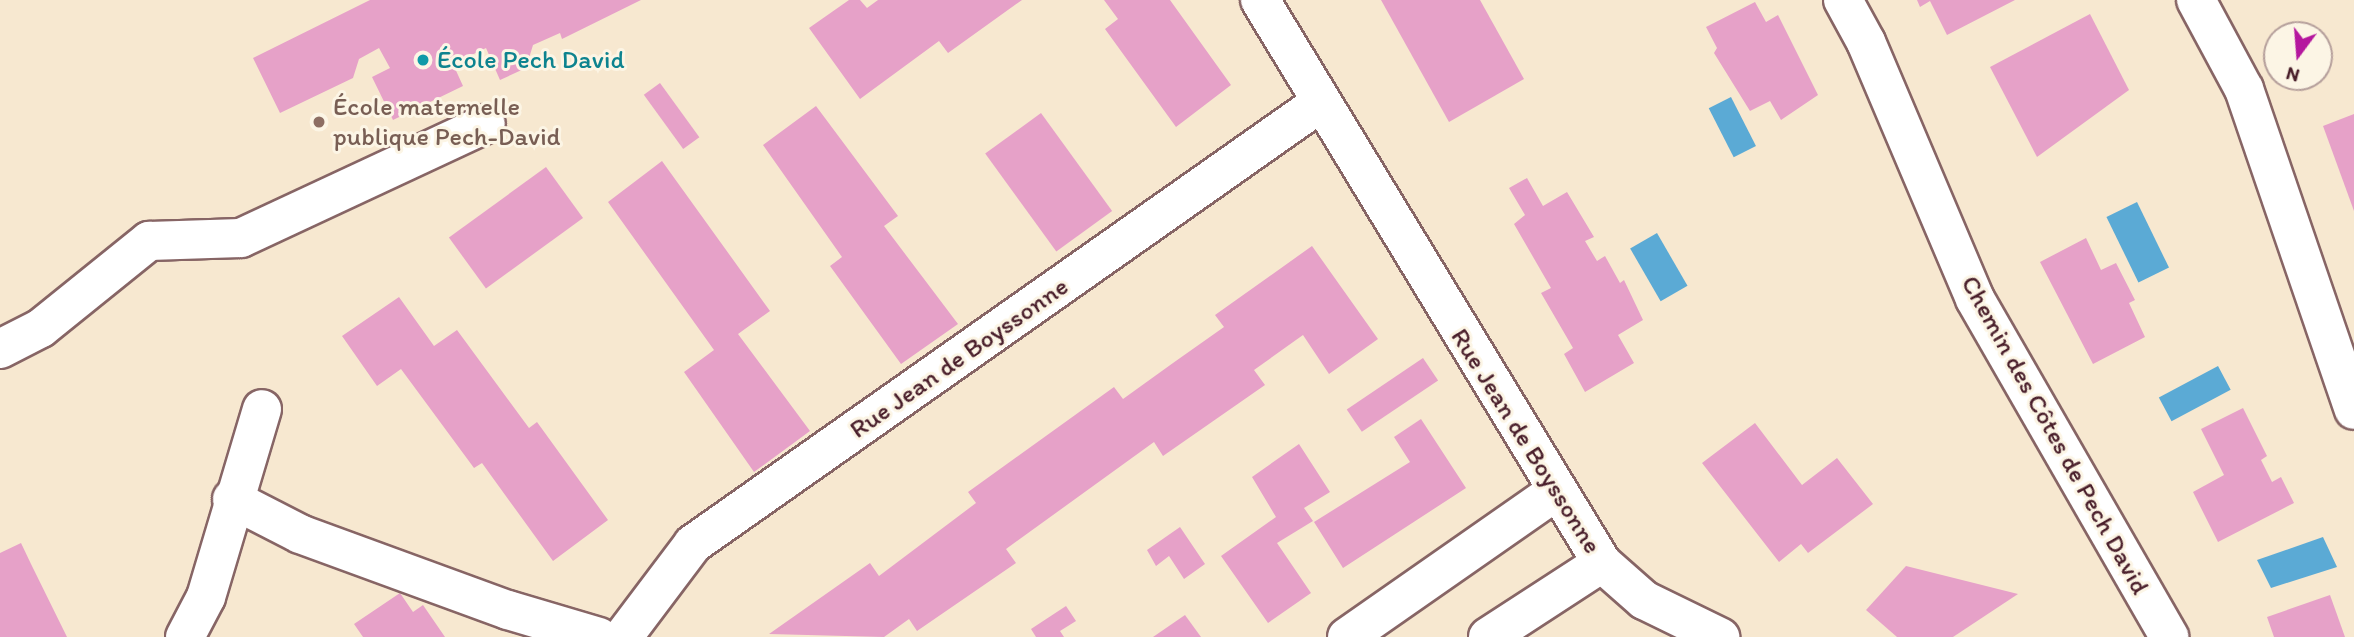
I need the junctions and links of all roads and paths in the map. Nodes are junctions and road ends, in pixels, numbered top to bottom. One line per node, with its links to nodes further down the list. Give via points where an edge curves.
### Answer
1 (1260, 0): 4 (street, Rue Jean de Boyssonne)
2 (1843, 0): 18 (street, Chemin des Côtes de Pech David, via 1866,42 1975,299)
3 (2196, 0): 8 (street, via 2244,89)
4 (1320, 103): 9 (street, Rue Jean de Boyssonne); 14 (street, Rue Jean de Boyssonne, via 693,544)
5 (486, 124): 6 (street, via 241,238 149,241 41,328)
6 (0, 349)
7 (262, 409): 10 (street)
8 (2354, 410)
9 (1556, 492): 11 (street, Rue Jean de Boyssonne); 15 (street)
10 (232, 499): 12 (street, via 205,597); 13 (street, via 300,534 508,610)
11 (1602, 563): 16 (street); 17 (street, Rue Jean de Boyssonne, via 1644,600)
12 (185, 637)
13 (600, 637)
14 (622, 637)
15 (1347, 637)
16 (1488, 637)
17 (1720, 637)
18 (2169, 637)

